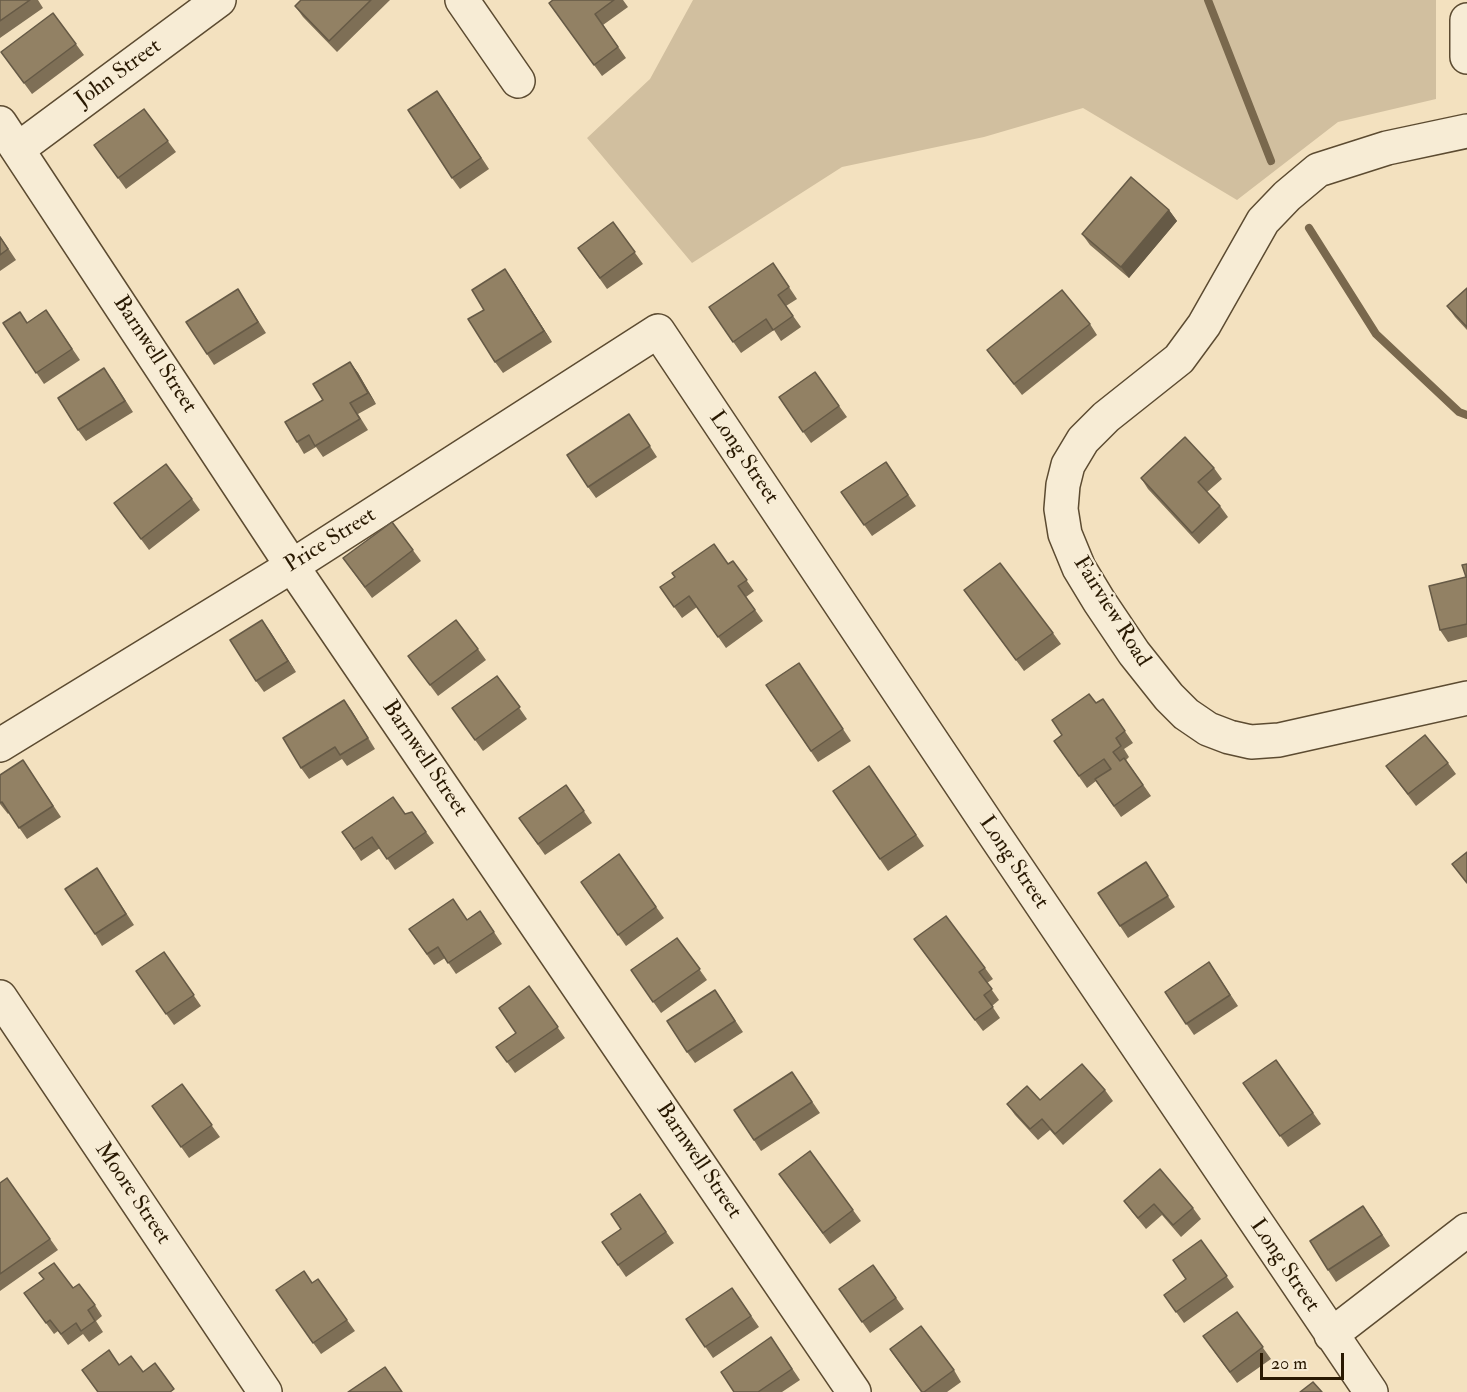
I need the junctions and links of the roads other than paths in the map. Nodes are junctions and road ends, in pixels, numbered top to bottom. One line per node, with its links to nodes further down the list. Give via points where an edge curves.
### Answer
1 (219, 0): 7 (street, John Street)
2 (462, 0): 5 (street)
3 (1467, 21): 4 (street)
4 (1467, 57)
5 (518, 81)
6 (1467, 131): 10 (street, Fairview Road, via 1387,148 1318,170 1287,196 1263,221 1204,325 1179,359 1083,440 1068,465 1061,509 1065,534 1079,568 1099,601 1169,697 1208,729 1251,742 1279,740)
7 (9, 136): 9 (street, Barnwell Street)
8 (658, 331): 9 (street, Price Street); 14 (street, Long Street)
9 (292, 566): 11 (street, Price Street); 16 (street, Barnwell Street)
10 (1467, 698)
11 (0, 745)
12 (0, 997): 15 (street, Moore Street)
13 (1467, 1230): 14 (street)
14 (1331, 1335): 17 (street, Long Street)
15 (265, 1392)
16 (854, 1392)
17 (1371, 1392)

